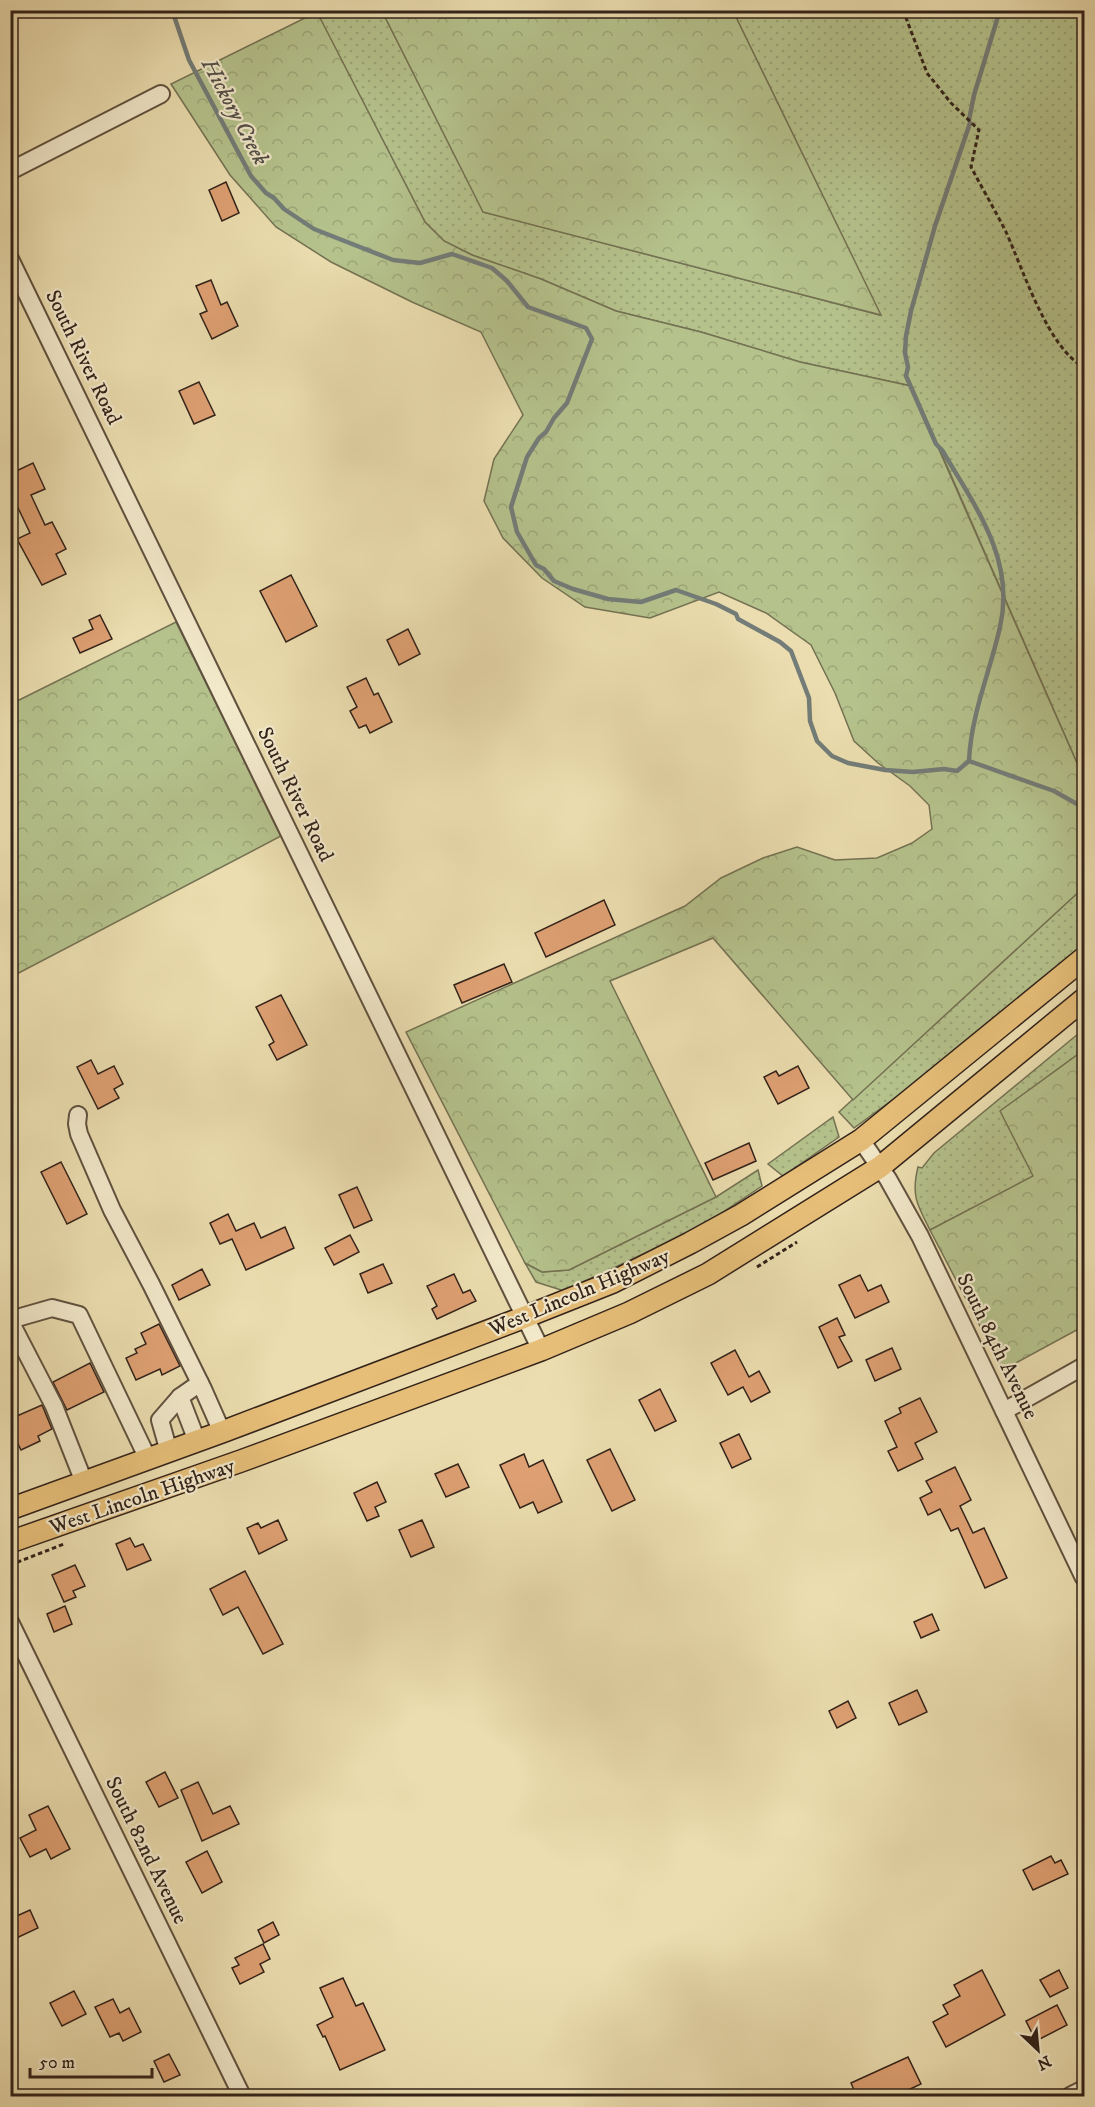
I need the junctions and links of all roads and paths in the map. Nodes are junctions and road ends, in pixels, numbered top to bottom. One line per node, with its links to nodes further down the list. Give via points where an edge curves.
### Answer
1 (903, 10): 5 (path, via 927,73 979,130 971,166 1053,336)
2 (161, 94): 3 (street)
3 (10, 171)
4 (10, 259): 11 (street, South River Road)
5 (1084, 367)
6 (1084, 958): 9 (main road, West Lincoln Highway)
7 (1084, 999): 10 (main road, West Lincoln Highway)
8 (78, 1115): 15 (street, via 79,1134 112,1210)
9 (861, 1140): 10 (street, South 84th Avenue); 11 (main road, West Lincoln Highway, via 690,1243 613,1282)
10 (880, 1167): 13 (main road, West Lincoln Highway, via 708,1274); 17 (street, South 84th Avenue, via 920,1236)
11 (525, 1317): 13 (street, South River Road); 18 (main road, West Lincoln Highway)
12 (10, 1320): 21 (street, via 52,1308 79,1315); 22 (street, via 54,1406)
13 (541, 1350): 24 (main road, West Lincoln Highway)
14 (1084, 1366): 17 (street)
15 (200, 1383): 16 (street); 18 (street)
16 (180, 1397): 19 (street); 20 (street, via 160,1420)
17 (1004, 1411): 25 (street, South 84th Avenue)
18 (222, 1432): 19 (main road, West Lincoln Highway)
19 (197, 1441): 20 (main road, West Lincoln Highway)
20 (169, 1452): 21 (main road, West Lincoln Highway)
21 (148, 1459): 22 (main road, West Lincoln Highway)
22 (84, 1482): 23 (main road, West Lincoln Highway)
23 (10, 1509)
24 (10, 1542)
25 (1084, 1578)
26 (10, 1622): 28 (street, South 82nd Avenue)
27 (1084, 2089): 29 (street)
28 (242, 2097)
29 (1070, 2097)

